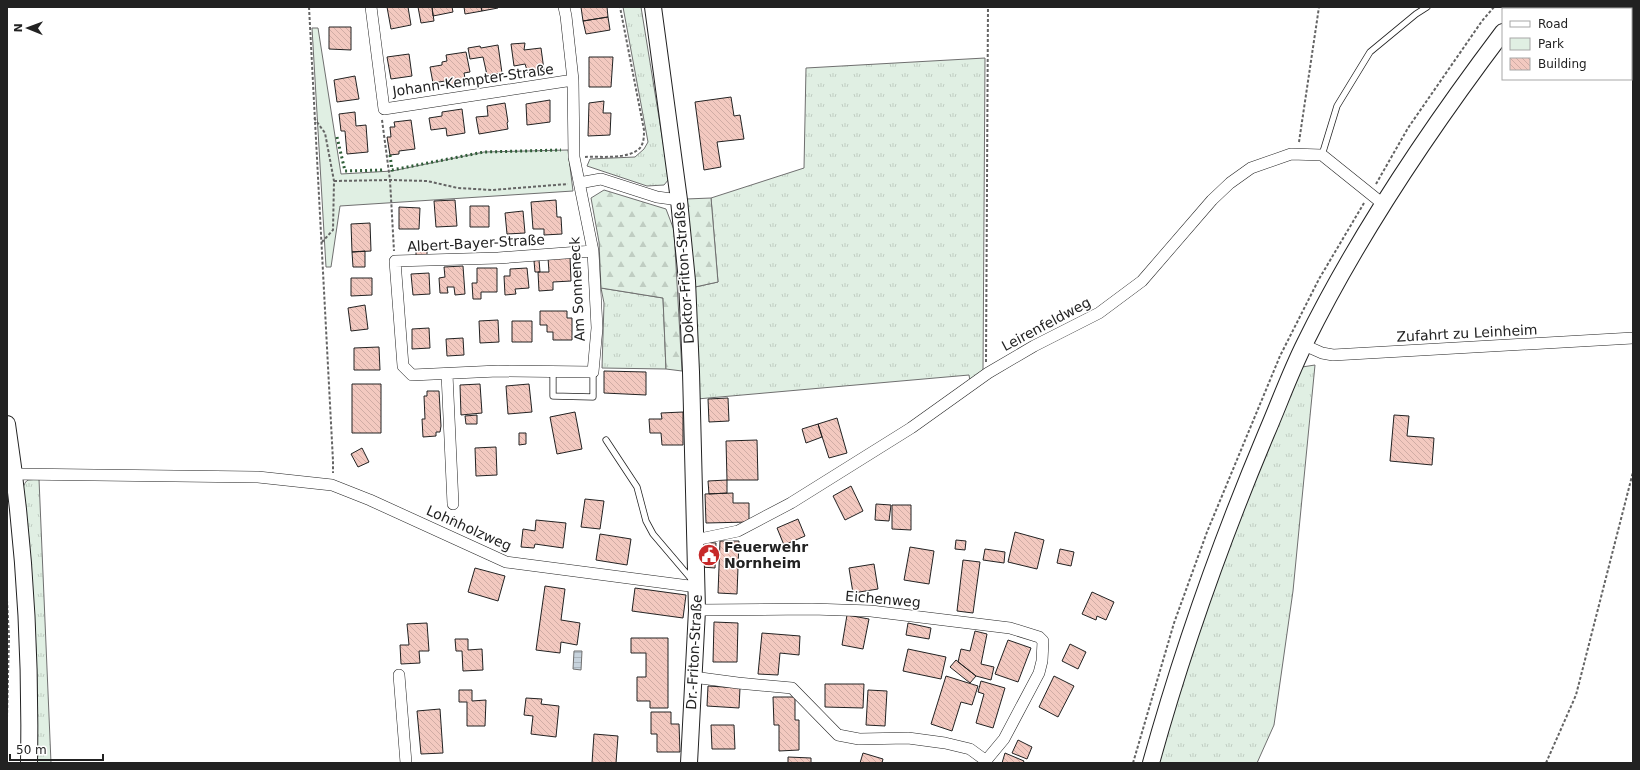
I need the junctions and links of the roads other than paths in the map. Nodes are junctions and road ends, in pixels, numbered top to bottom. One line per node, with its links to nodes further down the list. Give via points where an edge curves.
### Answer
1 (371, 7): 6 (street, Johann-Kempter-Straße, via 384,109)
2 (564, 7): 6 (street, Am Sonneneck)
3 (653, 7): 9 (main road, Doktor-Friton-Straße)
4 (1427, 7): 7 (lane, via 1370,52 1337,106)
5 (1502, 33): 10 (main road, via 1454,97)
6 (573, 80): 8 (street, Am Sonneneck, via 574,157)
7 (1322, 155): 10 (street); 21 (street, Leirenfeldweg, via 1291,154 1251,168 1212,200 1142,282 1123,297 1099,313 988,373 911,428 791,503 738,531)
8 (579, 183): 9 (street, via 601,179 658,197); 11 (street, Am Sonneneck)
9 (679, 200): 21 (main road, Doktor-Friton-Straße, via 687,281 691,364)
10 (1383, 204): 13 (main road)
11 (592, 251): 15 (street, Am Sonneneck, via 597,328); 16 (street, Albert-Bayer-Straße, via 498,258 395,261 403,366 412,375)
12 (1633, 338): 13 (street, Zufahrt zu Leinheim, via 1333,355)
13 (1304, 345): 30 (main road, via 1231,521 1187,641)
14 (553, 372): 15 (street, Albert-Bayer-Straße); 15 (lane, via 553,396 593,397); 16 (street, Albert-Bayer-Straße, via 498,371)
15 (593, 372)
16 (447, 374): 20 (street)
17 (7, 424): 19 (main road)
18 (606, 440): 22 (lane, via 637,487 649,528)
19 (14, 474): 22 (street, Lohnholzweg, via 258,477 332,485 506,562); 27 (main road, via 28,632)
20 (453, 504)
21 (695, 540): 22 (main road, Dr.-Friton-Straße)
22 (697, 587): 23 (main road, Dr.-Friton-Straße)
23 (697, 610): 25 (main road, Dr.-Friton-Straße); 26 (street, Eichenweg, via 871,611 1010,628 1039,637 1043,641 1042,661 1038,673 1004,739)
24 (400, 675): 28 (street)
25 (692, 677): 26 (street, via 792,688 838,735 859,739 908,738 945,743 970,750); 29 (main road, Dr.-Friton-Straße)
26 (984, 761)
27 (29, 763)
28 (406, 763)
29 (689, 763)
30 (1151, 763)

